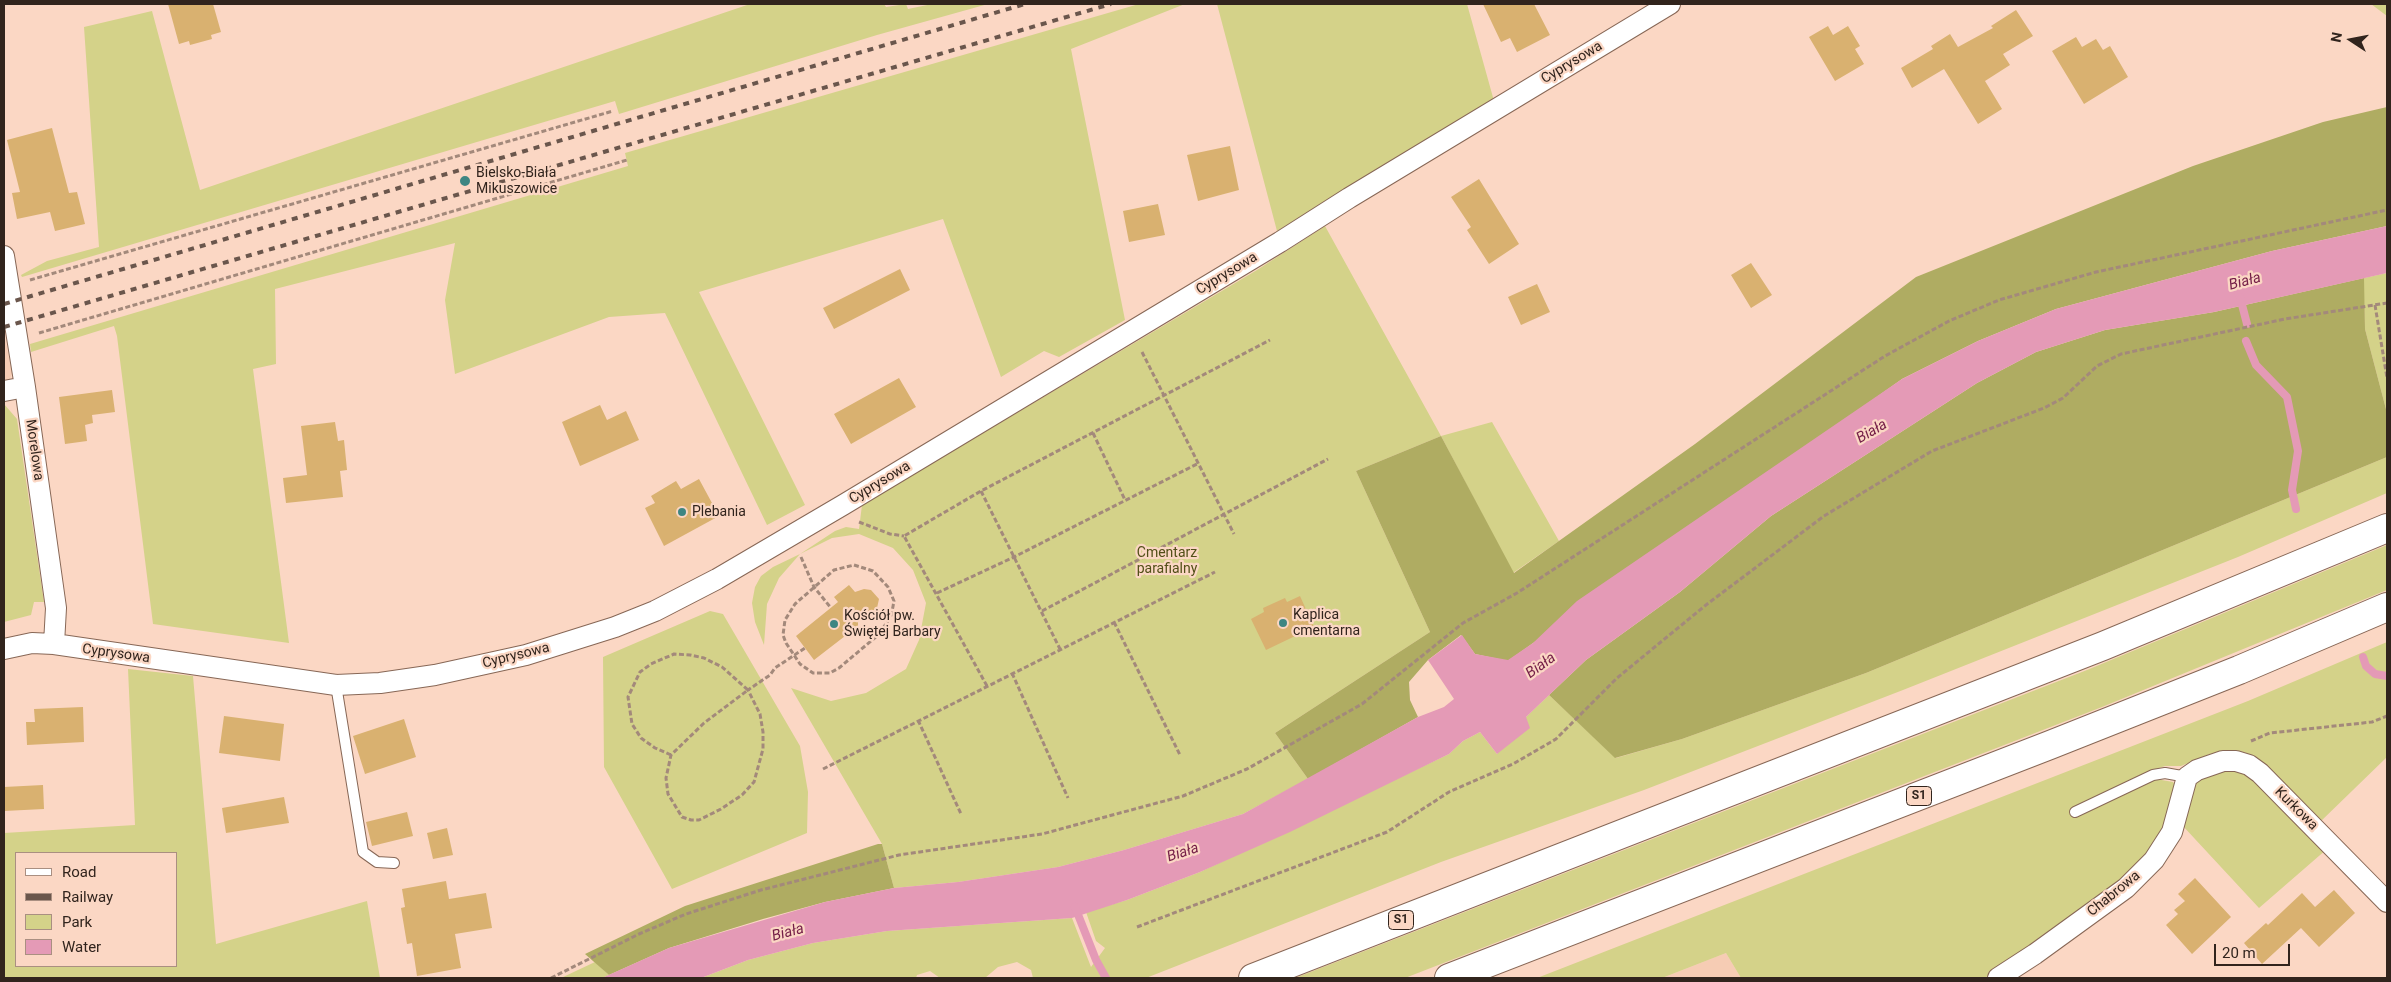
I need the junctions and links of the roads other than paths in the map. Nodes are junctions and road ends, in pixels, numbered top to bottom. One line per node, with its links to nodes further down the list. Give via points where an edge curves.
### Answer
1 (1670, 4): 9 (street, Cyprysowa, via 1134,337 717,579 655,611 526,655 434,675)
2 (4, 263): 3 (street, Morelowa)
3 (25, 387): 4 (street); 7 (street, Morelowa, via 56,608)
4 (4, 391)
5 (2387, 528): 14 (highway, S1, via 2104,646)
6 (2387, 607): 15 (highway, S1, via 2059,741)
7 (54, 644): 8 (street, Cyprysowa); 9 (street, Cyprysowa)
8 (4, 649)
9 (336, 685): 12 (lane, via 363,852 377,862)
10 (2188, 777): 11 (lane, via 2165,773 2153,775); 13 (street, Kurkowa, via 2208,765 2236,761 2249,765); 16 (street, Chabrowa, via 2172,832 2154,860 2126,888)
11 (2075, 812)
12 (394, 864)
13 (2387, 902)
14 (1253, 978)
15 (1449, 978)
16 (1998, 978)

